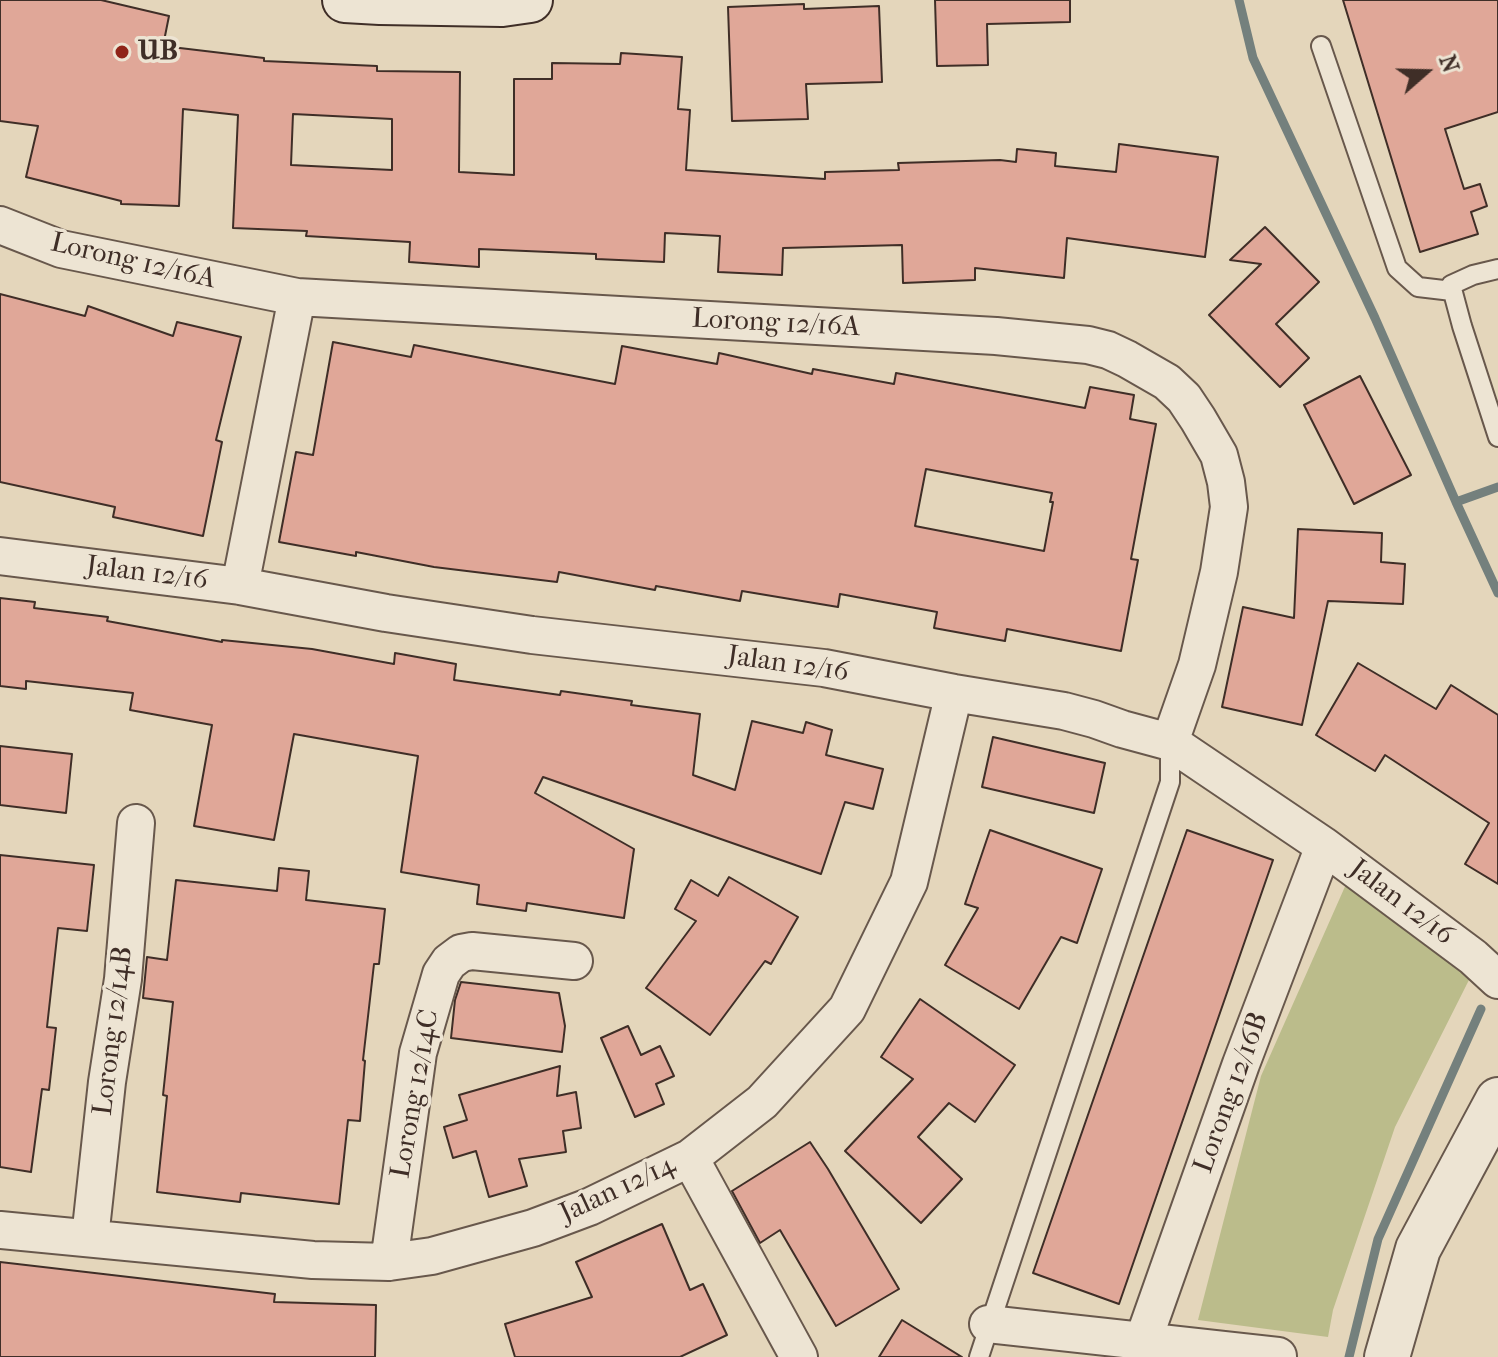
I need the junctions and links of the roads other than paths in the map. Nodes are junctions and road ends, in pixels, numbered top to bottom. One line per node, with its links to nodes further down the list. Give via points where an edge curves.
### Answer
1 (345, 0): 2 (street)
2 (530, 0)
3 (1321, 46): 6 (lane, via 1397,268 1418,287)
4 (0, 225): 7 (street, Lorong 12/16A, via 61,249)
5 (1498, 269): 6 (lane, via 1451,285)
6 (1452, 291): 8 (lane)
7 (297, 297): 10 (street); 12 (street, Lorong 12/16A, via 996,336 1088,345 1127,359 1184,398 1219,455 1229,507 1197,665)
8 (1498, 437)
9 (0, 556): 10 (street, Jalan 12/16)
10 (240, 586): 11 (street, Jalan 12/16, via 532,635 824,668)
11 (954, 693): 12 (street, Jalan 12/16, via 1064,711); 18 (street, Jalan 12/14, via 909,882 847,1009 762,1102)
12 (1170, 742): 14 (street, Jalan 12/16); 22 (lane, via 1170,782)
13 (136, 823): 20 (street, Lorong 12/14B, via 123,979)
14 (1324, 846): 16 (street, Jalan 12/16); 23 (street, Lorong 12/16B)
15 (574, 961): 21 (street, Lorong 12/14C, via 472,951 461,953 441,974 418,1053)
16 (1498, 980)
17 (1498, 1100): 26 (street, via 1418,1249)
18 (690, 1158): 21 (street, Jalan 12/14, via 533,1228 432,1256); 25 (street)
19 (0, 1230): 20 (street, Jalan 12/14)
20 (90, 1238): 21 (street, Jalan 12/14, via 313,1260)
21 (389, 1262)
22 (984, 1340): 23 (street)
23 (1143, 1341): 24 (street)
24 (1278, 1356)
25 (799, 1357)
26 (1387, 1357)

